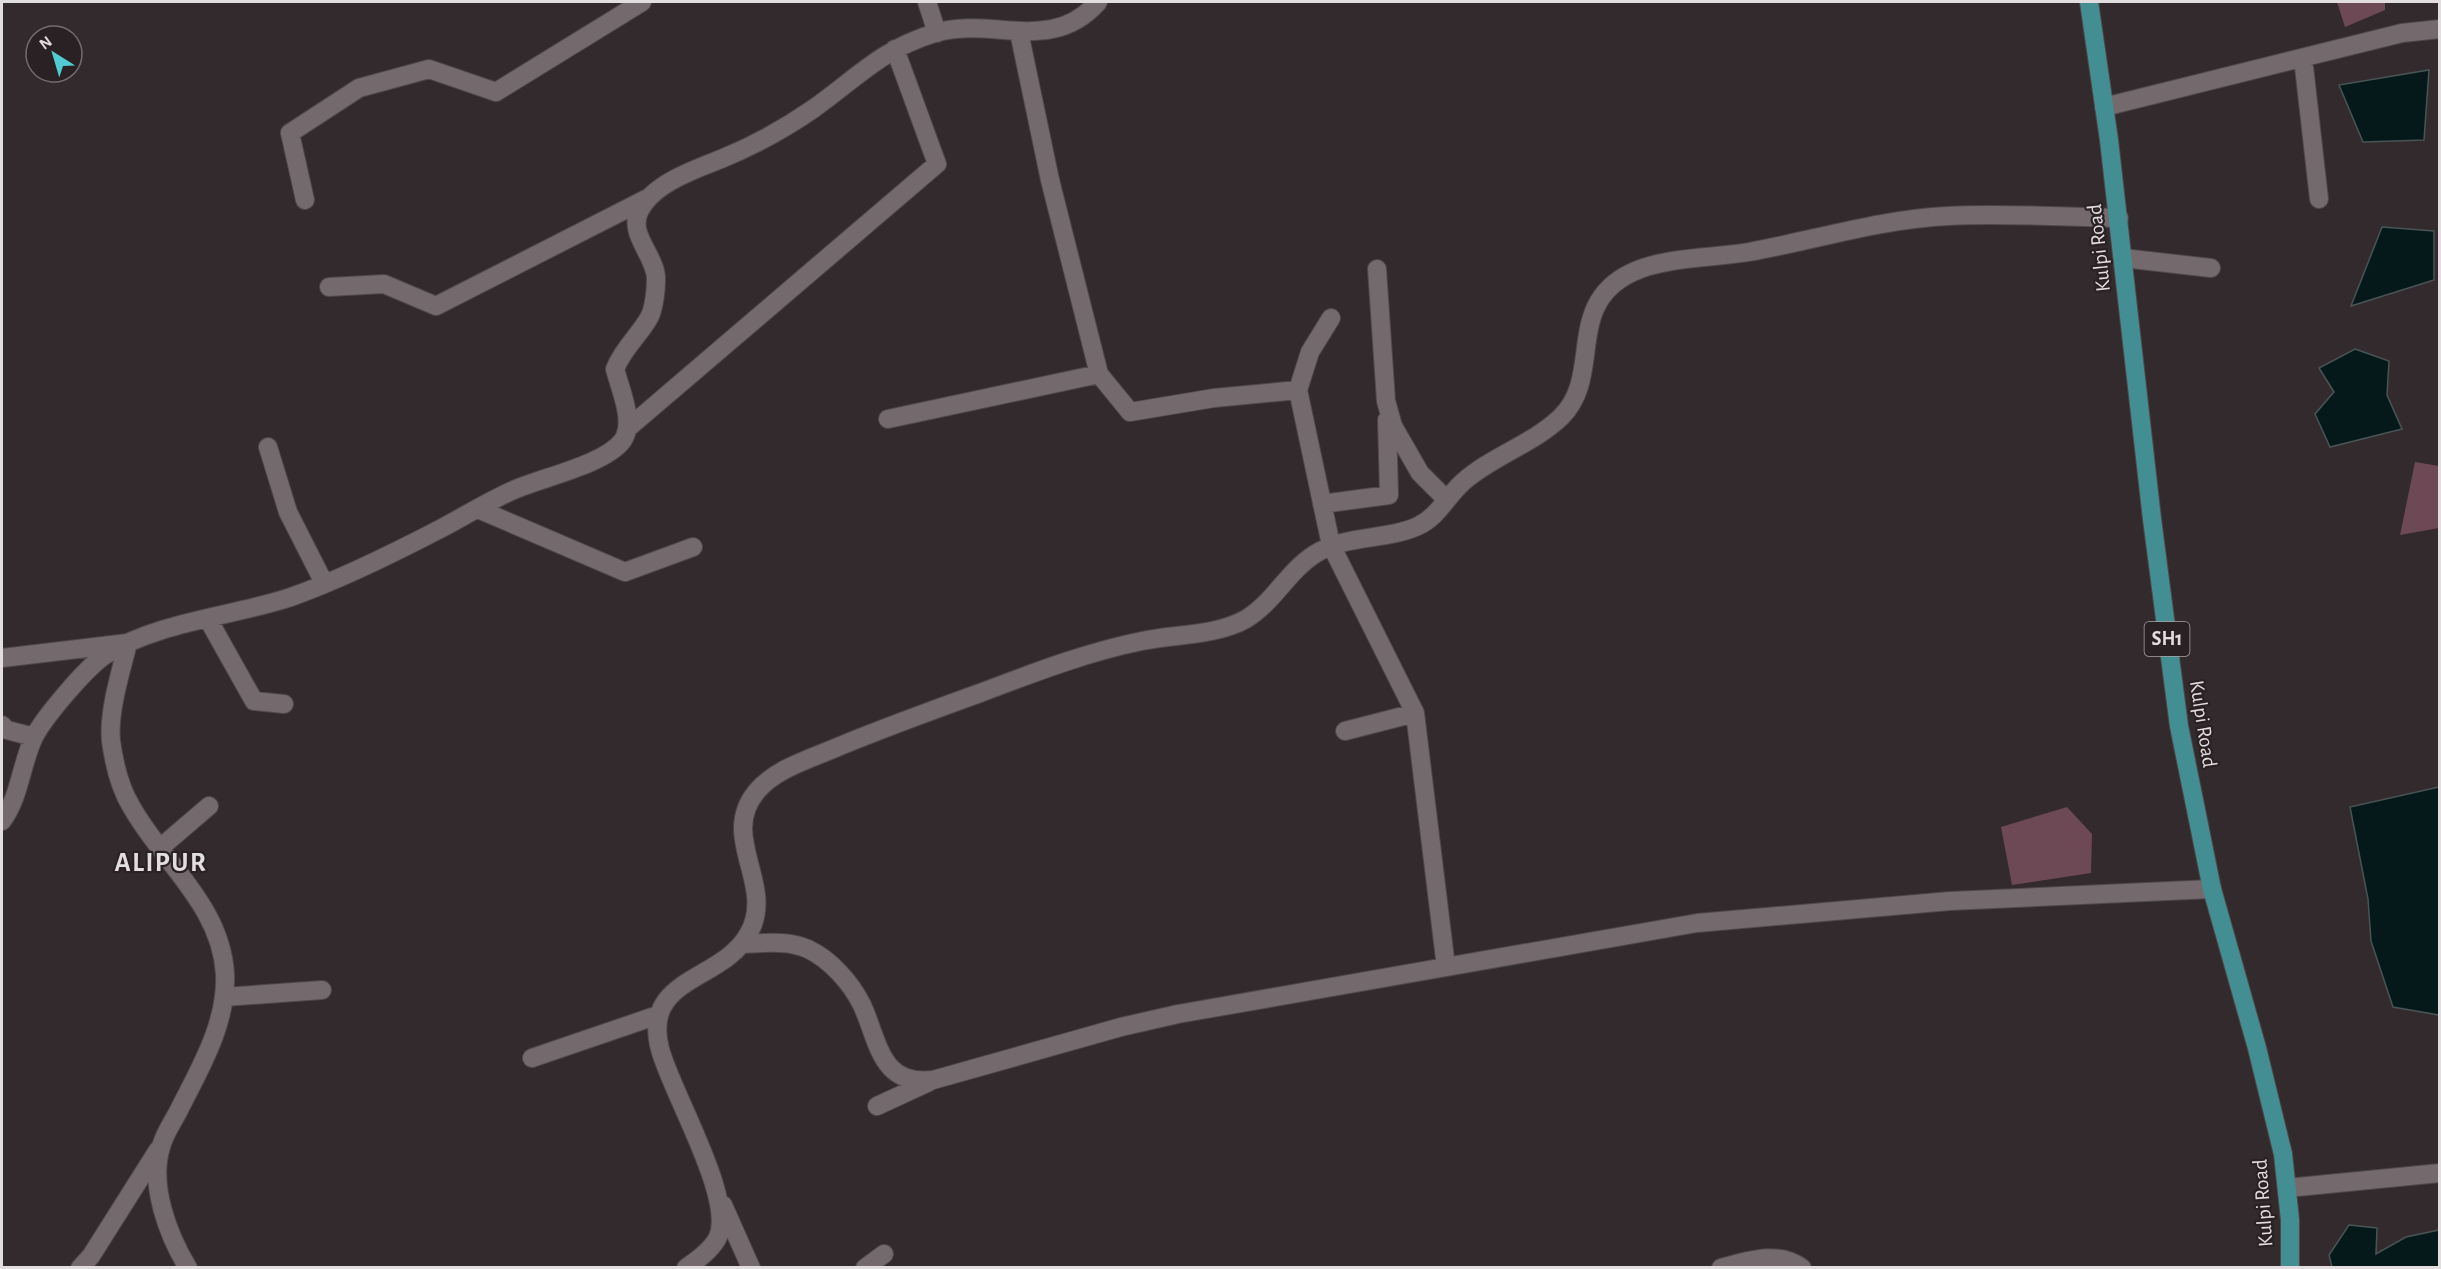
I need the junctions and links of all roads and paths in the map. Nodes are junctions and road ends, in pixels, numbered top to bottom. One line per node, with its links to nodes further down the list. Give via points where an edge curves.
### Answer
1 (642, 2): 13 (street, via 496,92 429,69 359,88 290,134)
2 (927, 2): 7 (street)
3 (1098, 2): 6 (street, via 1069,26)
4 (2089, 2): 10 (main road, Kulpi Road / SH1)
5 (2439, 29): 9 (street, via 2402,33)
6 (1019, 32): 7 (street, via 976,29); 20 (street, via 1050,180)
7 (937, 33): 8 (street)
8 (896, 48): 11 (street, via 771,135 696,169); 24 (street, via 937,164)
9 (2303, 58): 10 (street); 12 (street)
10 (2104, 107): 14 (main road, Kulpi Road / SH1)
11 (647, 198): 18 (street, via 436,306 384,284); 24 (street, via 637,214 636,229 656,279 650,315 615,369)
12 (2319, 199)
13 (305, 200)
14 (2119, 218): 15 (main road, Kulpi Road / SH1); 26 (street, via 1947,216 1632,272 1600,298 1588,321 1577,396 1563,416 1460,484)
15 (2123, 258): 16 (street); 43 (main road, Kulpi Road / SH1, via 2169,656)
16 (2211, 268)
17 (1377, 269): 22 (street)
18 (329, 287)
19 (1330, 318): 21 (street, via 1310,352)
20 (1099, 374): 21 (street, via 1131,412 1214,398); 23 (street)
21 (1298, 390): 27 (street)
22 (1386, 401): 26 (street, via 1406,451 1420,473); 27 (street, via 1389,495)
23 (888, 419)
24 (627, 429): 28 (street, via 622,441 597,458)
25 (268, 447): 31 (street, via 288,512)
26 (1447, 500): 29 (street, via 1418,526)
27 (1322, 504): 29 (street)
28 (478, 509): 30 (street, via 625,572); 31 (street, via 393,554)
29 (1331, 545): 36 (street); 44 (street, via 1310,557 1261,608 1242,621 1141,641 1059,663 783,770 759,788 742,822 744,848 759,905)
30 (693, 547)
31 (324, 583): 32 (street, via 291,597)
32 (208, 620): 33 (street); 35 (street, via 254,701)
33 (128, 643): 34 (street); 39 (street, via 103,657 55,707); 42 (street, via 116,690 111,739 129,804)
34 (2, 658)
35 (284, 704)
36 (1415, 712): 38 (street); 45 (street)
37 (2, 725): 39 (street)
38 (1345, 731)
39 (34, 737): 41 (street, via 14,799)
40 (209, 806): 42 (street)
41 (2, 821)
42 (160, 848): 47 (street, via 205,908 221,953)
43 (2212, 889): 45 (street, via 1950,901 1697,923); 54 (main road, Kulpi Road / SH1, via 2271,1102)
44 (744, 944): 48 (street, via 671,993); 50 (street, via 783,943 807,948 822,958 851,986 882,1056 892,1069 902,1078 916,1082)
45 (1446, 967): 50 (street, via 1155,1019)
46 (322, 990): 47 (street)
47 (224, 997): 52 (street, via 218,1028)
48 (658, 1015): 49 (street); 55 (street, via 658,1045)
49 (531, 1058)
50 (933, 1080): 51 (street)
51 (877, 1106)
52 (161, 1146): 57 (street); 58 (street, via 158,1182 162,1203 173,1239)
53 (2439, 1173): 54 (street)
54 (2287, 1188): 64 (main road, Kulpi Road / SH1)
55 (718, 1192): 59 (street, via 722,1219 718,1238); 60 (street)
56 (884, 1254): 61 (street)
57 (80, 1268)
58 (188, 1268)
59 (686, 1268)
60 (751, 1268)
61 (865, 1268)
62 (1721, 1268): 63 (street, via 1779,1257)
63 (1802, 1268)
64 (2290, 1268)

